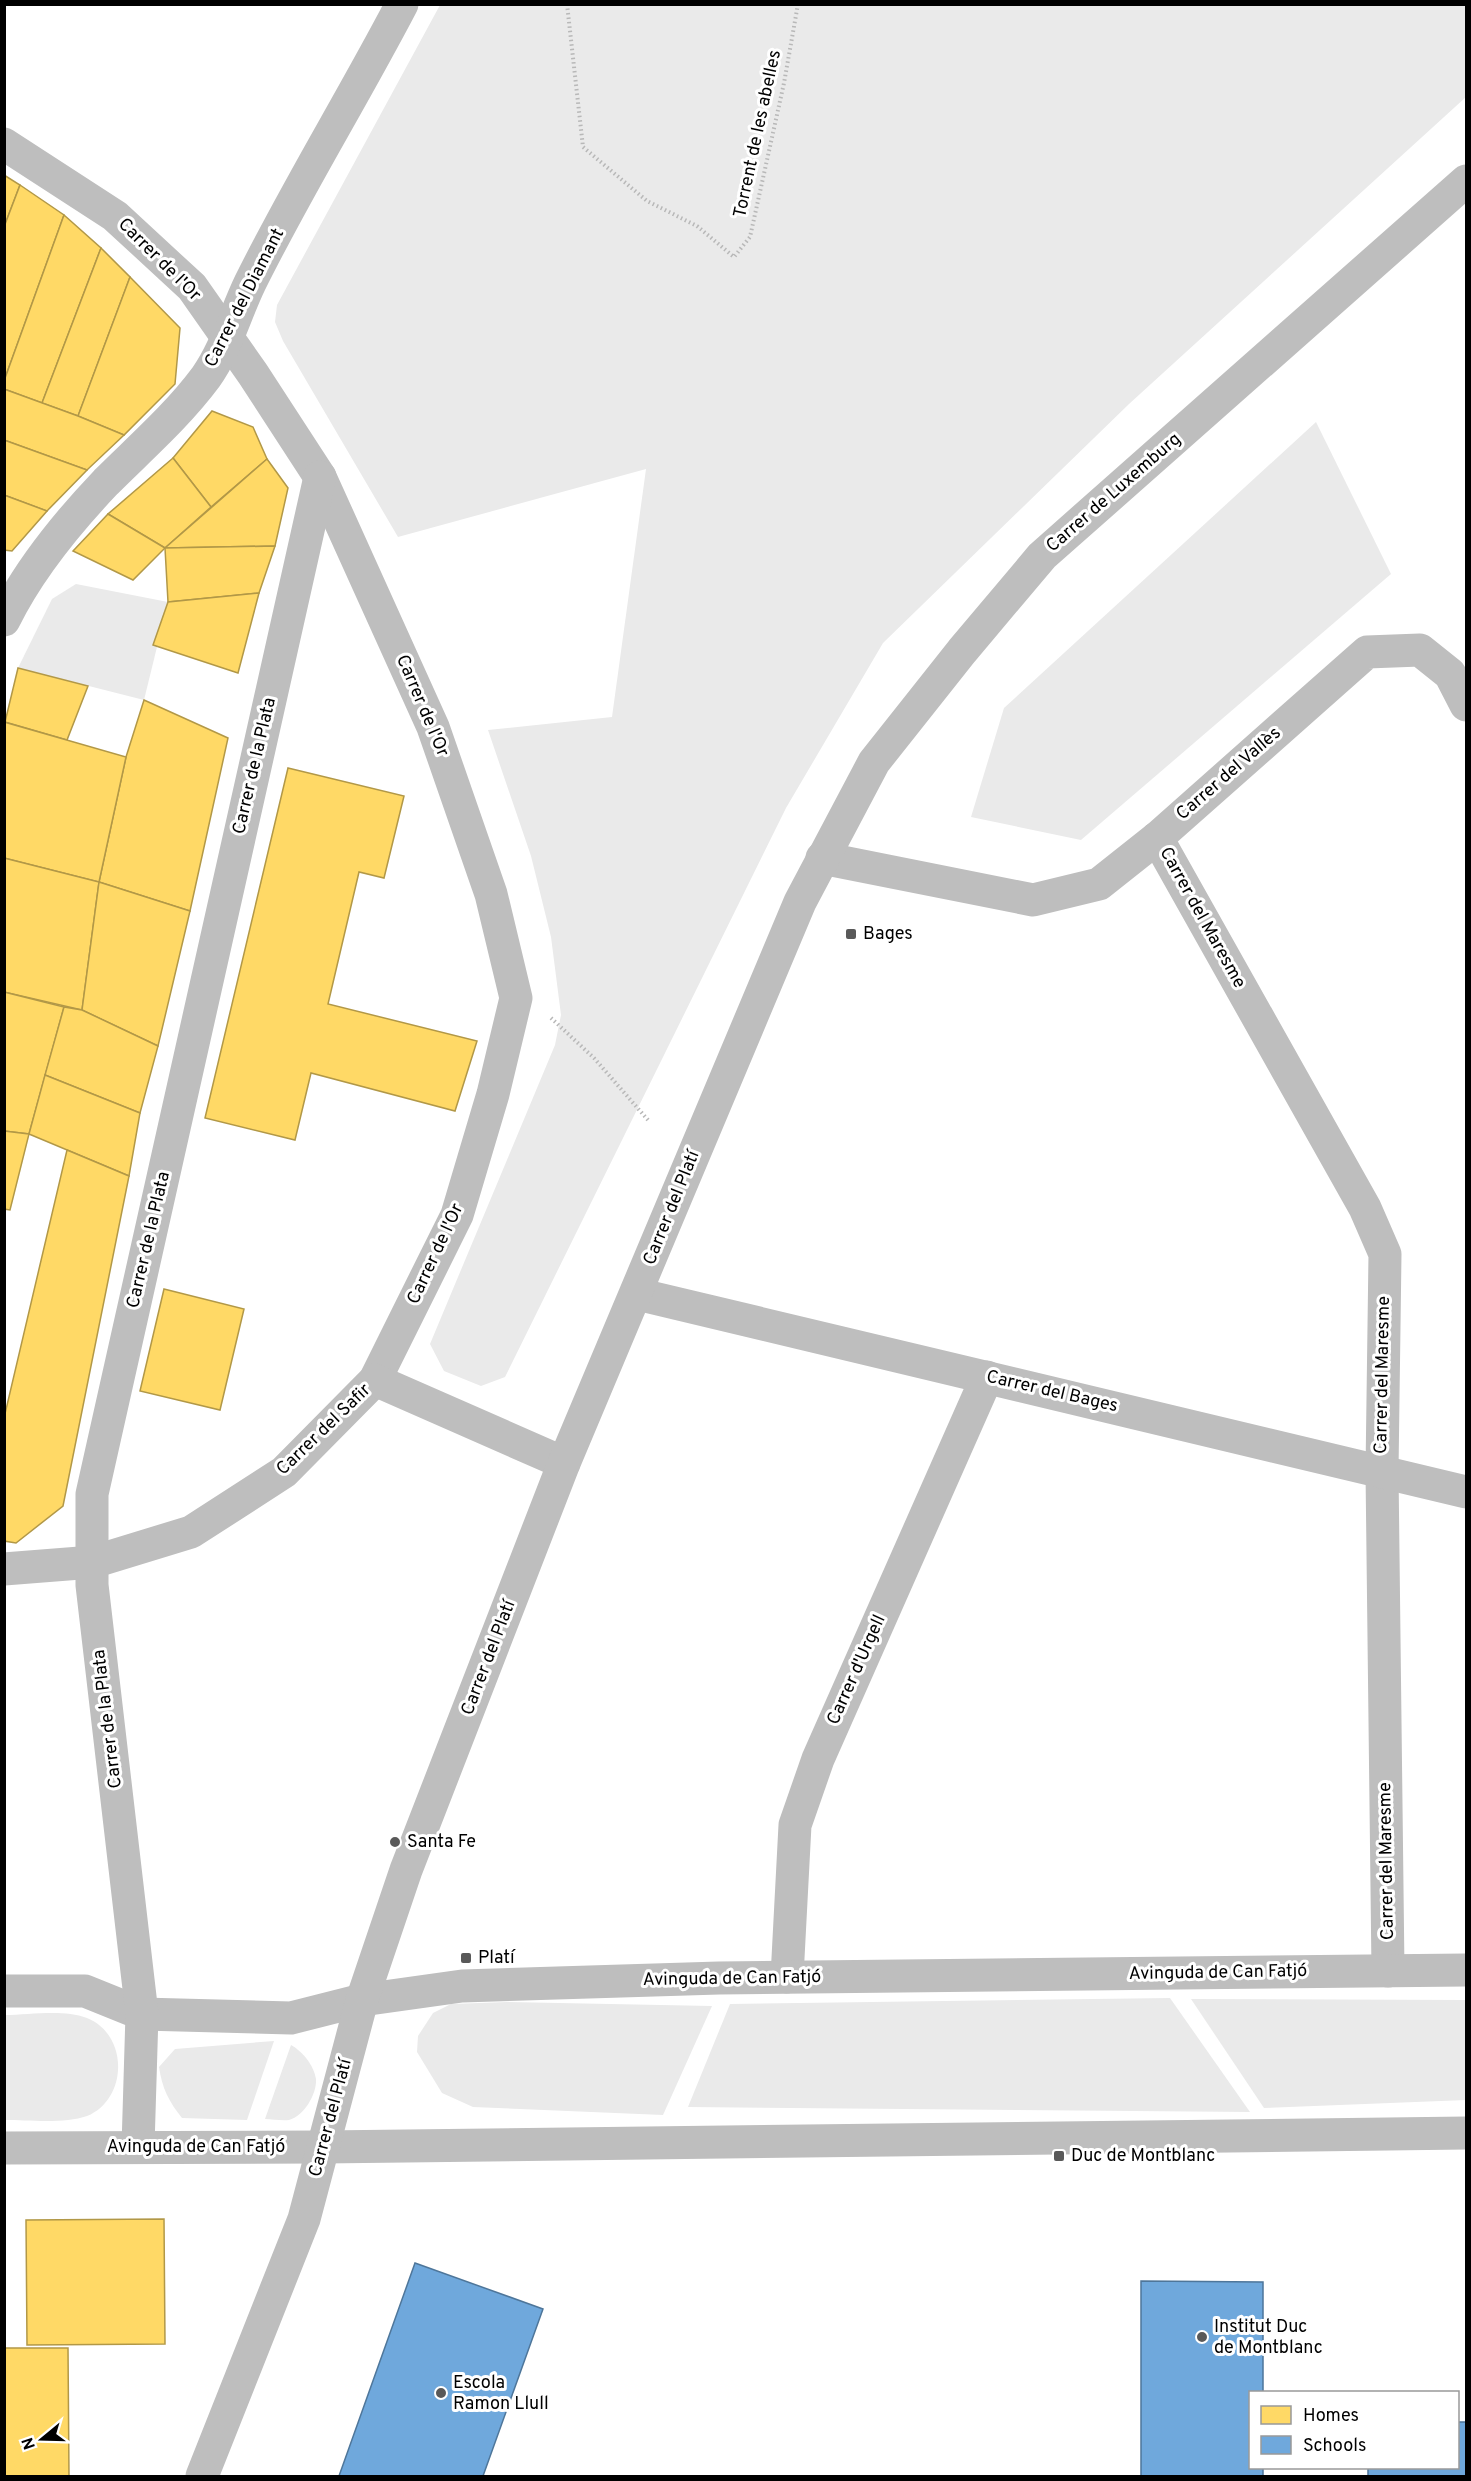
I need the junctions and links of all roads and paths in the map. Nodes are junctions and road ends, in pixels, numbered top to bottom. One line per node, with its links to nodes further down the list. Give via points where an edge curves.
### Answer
1 (402, 4): 6 (street, Carrer del Diamant, via 250,284)
2 (567, 4): 3 (path, Torrent de les abelles, via 583,147 647,201 697,226 734,257 750,237)
3 (798, 4)
4 (4, 144): 6 (street, Carrer de l'Or, via 115,216 192,287)
5 (1467, 181): 11 (street, Carrer de Luxemburg, via 1042,556 874,762)
6 (227, 338): 7 (street, Carrer de l'Or); 8 (street, Carrer del Diamant, via 207,375 182,407 104,484 54,541)
7 (320, 477): 16 (street, Carrer de l'Or, via 433,727 491,894 516,998 457,1215); 20 (street, Carrer de la Plata, via 92,1494)
8 (4, 620)
9 (1467, 705): 10 (street, Carrer del Vallès, via 1450,674 1420,650 1366,652)
10 (1157, 838): 11 (street, Carrer del Vallès, via 1099,884 1033,900); 18 (street, Carrer del Maresme, via 1365,1208 1385,1254)
11 (822, 858): 14 (street, Carrer del Platí, via 800,902)
12 (551, 1018): 13 (path, via 594,1058)
13 (648, 1120)
14 (637, 1294): 15 (street, Carrer del Bages); 17 (street, Carrer del Platí)
15 (987, 1377): 18 (street, Carrer del Bages); 24 (street, Carrer d'Urgell, via 818,1760 795,1825)
16 (375, 1380): 17 (street); 20 (street, Carrer del Safir, via 284,1472 191,1532)
17 (564, 1463): 26 (street, Carrer del Platí, via 406,1870)
18 (1382, 1472): 19 (street, Carrer del Bages); 23 (street, Carrer del Maresme)
19 (1467, 1492)
20 (93, 1562): 21 (street, Carrer del Safir); 27 (street, Carrer de la Plata, via 92,1585)
21 (4, 1569)
22 (1467, 1970): 23 (street, Avinguda de Can Fatjó)
23 (1388, 1971): 24 (street, Avinguda de Can Fatjó)
24 (787, 1977): 26 (street, Avinguda de Can Fatjó, via 462,1986)
25 (4, 1991): 27 (street, Avinguda de Can Fatjó, via 85,1990)
26 (362, 2000): 27 (street, Avinguda de Can Fatjó, via 291,2018); 30 (street, Carrer del Platí)
27 (142, 2013): 29 (street, Carrer de la Plata)
28 (1467, 2133): 30 (street, Avinguda de Can Fatjó)
29 (138, 2147): 30 (street, Avinguda de Can Fatjó); 31 (street, Avinguda de Can Fatjó)
30 (323, 2147): 32 (street, Carrer del Platí, via 304,2219)
31 (4, 2148)
32 (202, 2476)

